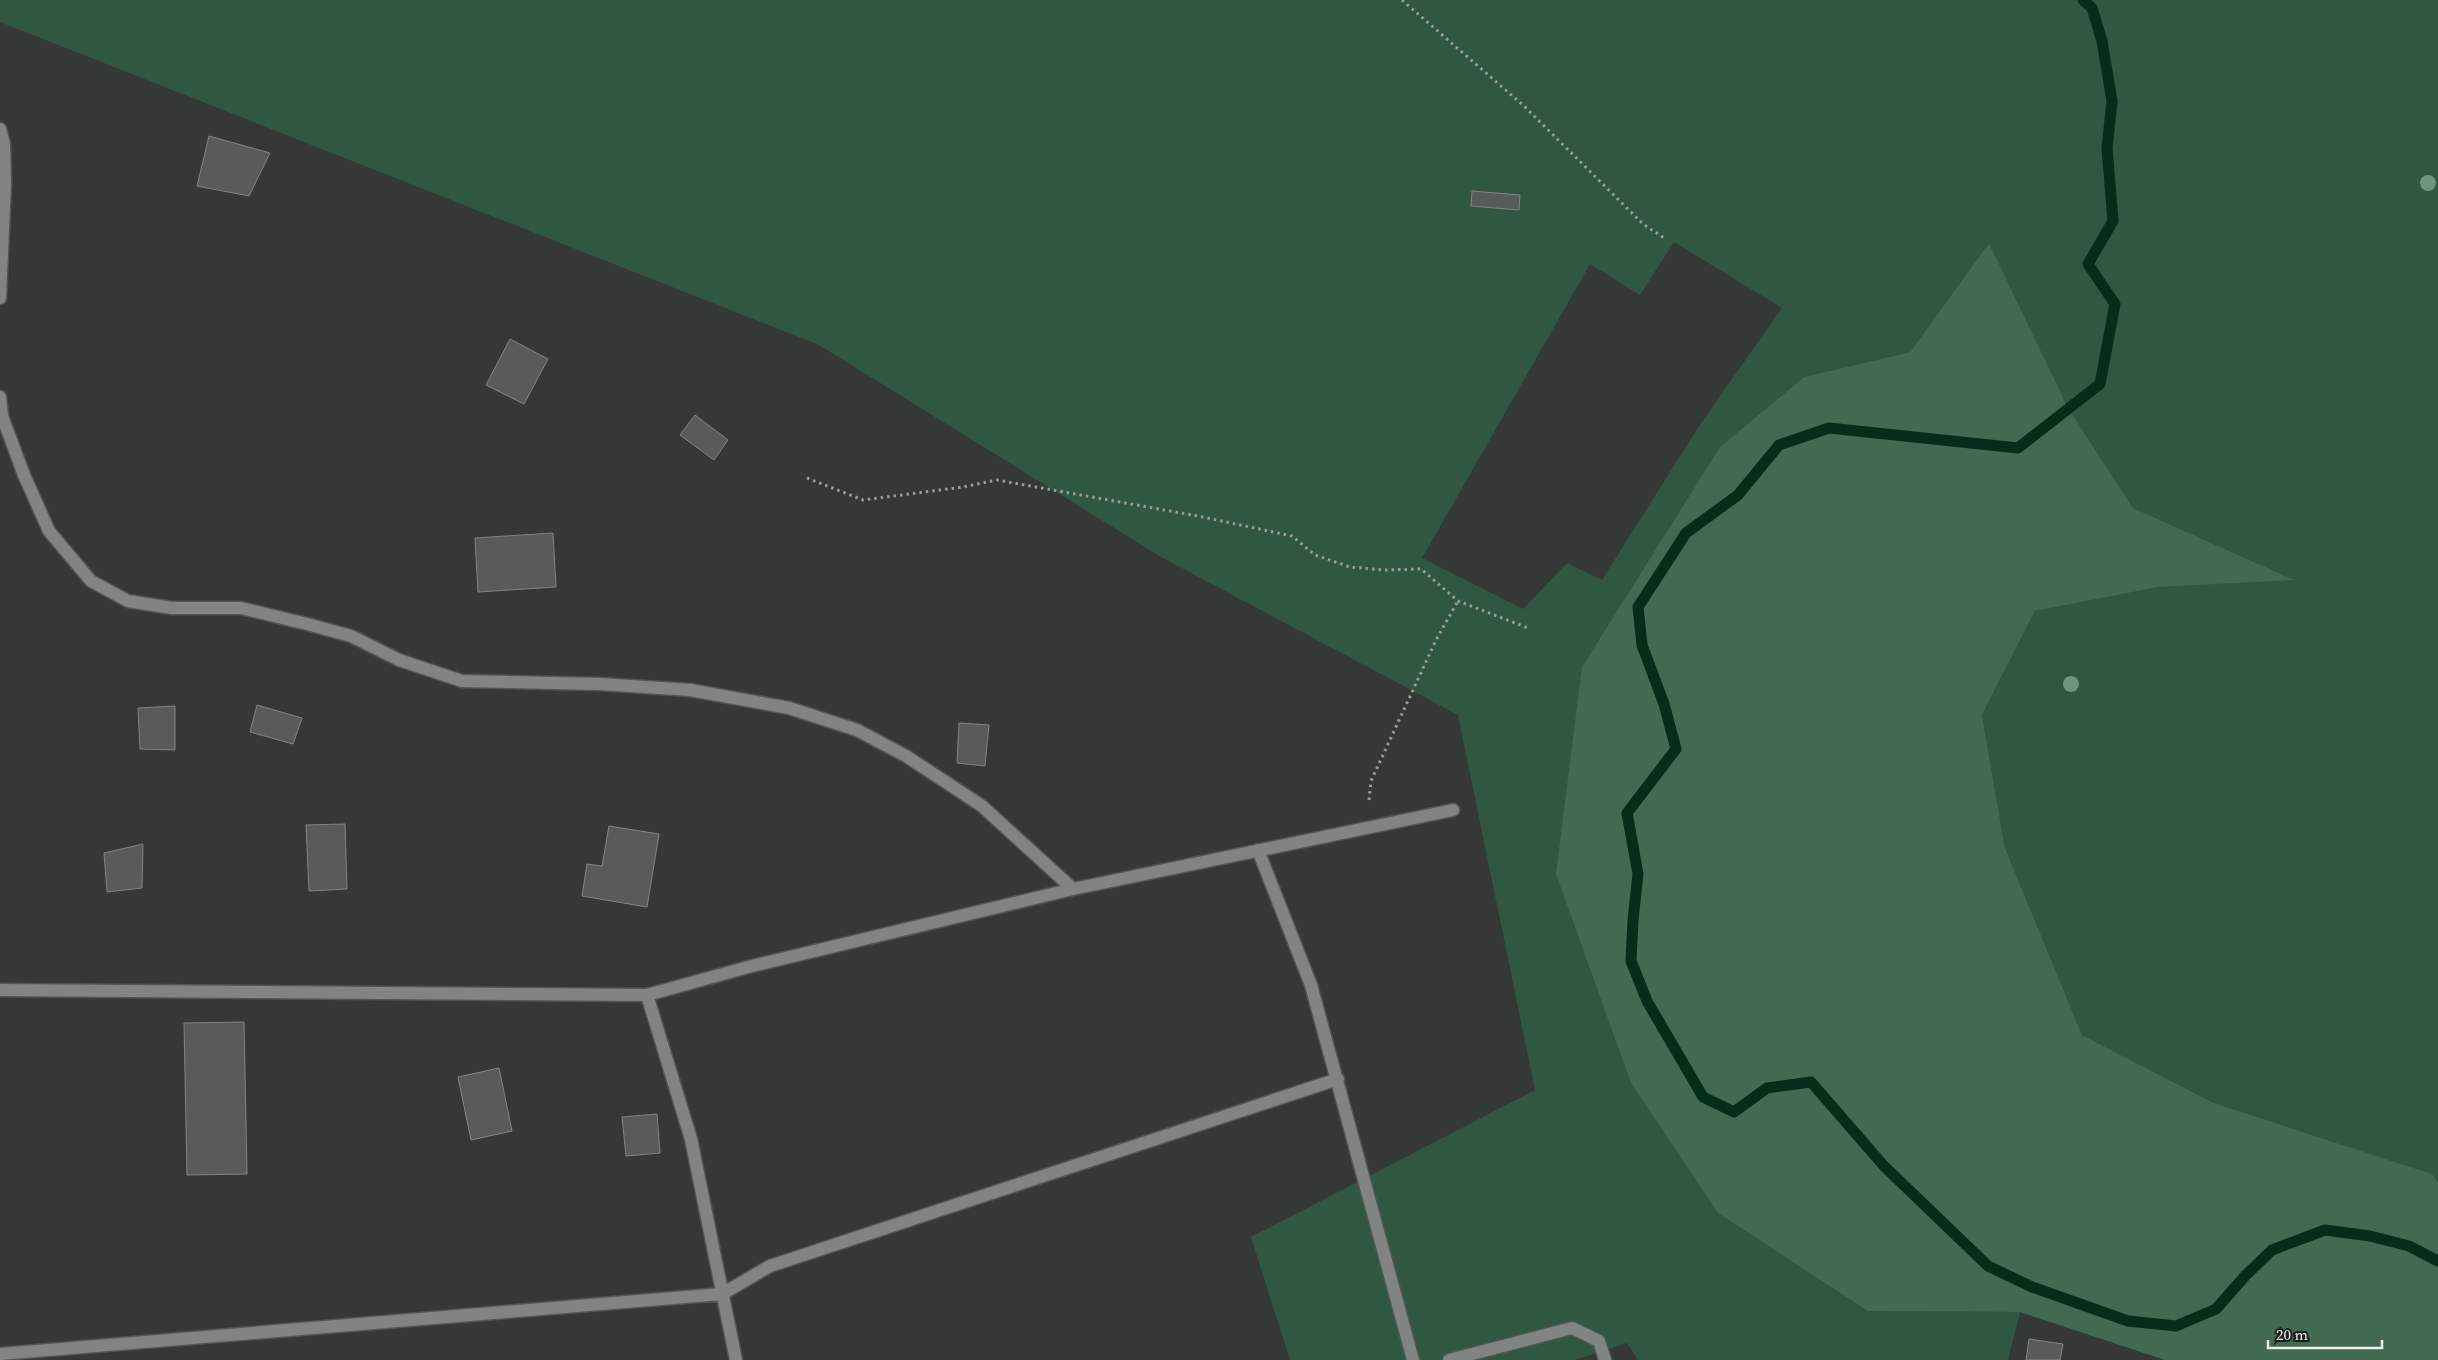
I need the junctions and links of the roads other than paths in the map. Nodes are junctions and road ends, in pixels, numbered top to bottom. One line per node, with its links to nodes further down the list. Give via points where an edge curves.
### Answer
1 (0, 130): 2 (street, via 4,144 5,183)
2 (0, 298)
3 (0, 397): 6 (street, via 2,416 49,531 91,580 128,601 172,608 241,608 351,636 399,660 462,681 690,690 789,708 858,730 906,756 982,806)
4 (1453, 810): 5 (street)
5 (1258, 850): 6 (street); 9 (street, via 1311,985)
6 (1073, 889): 8 (street, via 752,966)
7 (0, 990): 8 (street)
8 (647, 995): 10 (street, via 692,1140)
9 (1338, 1079): 10 (street, via 770,1266); 13 (street)
10 (722, 1294): 11 (street); 12 (street)
11 (0, 1354)
12 (736, 1360)
13 (1413, 1360)
14 (1449, 1360): 15 (street, via 1572,1328 1599,1340)
15 (1605, 1360)

